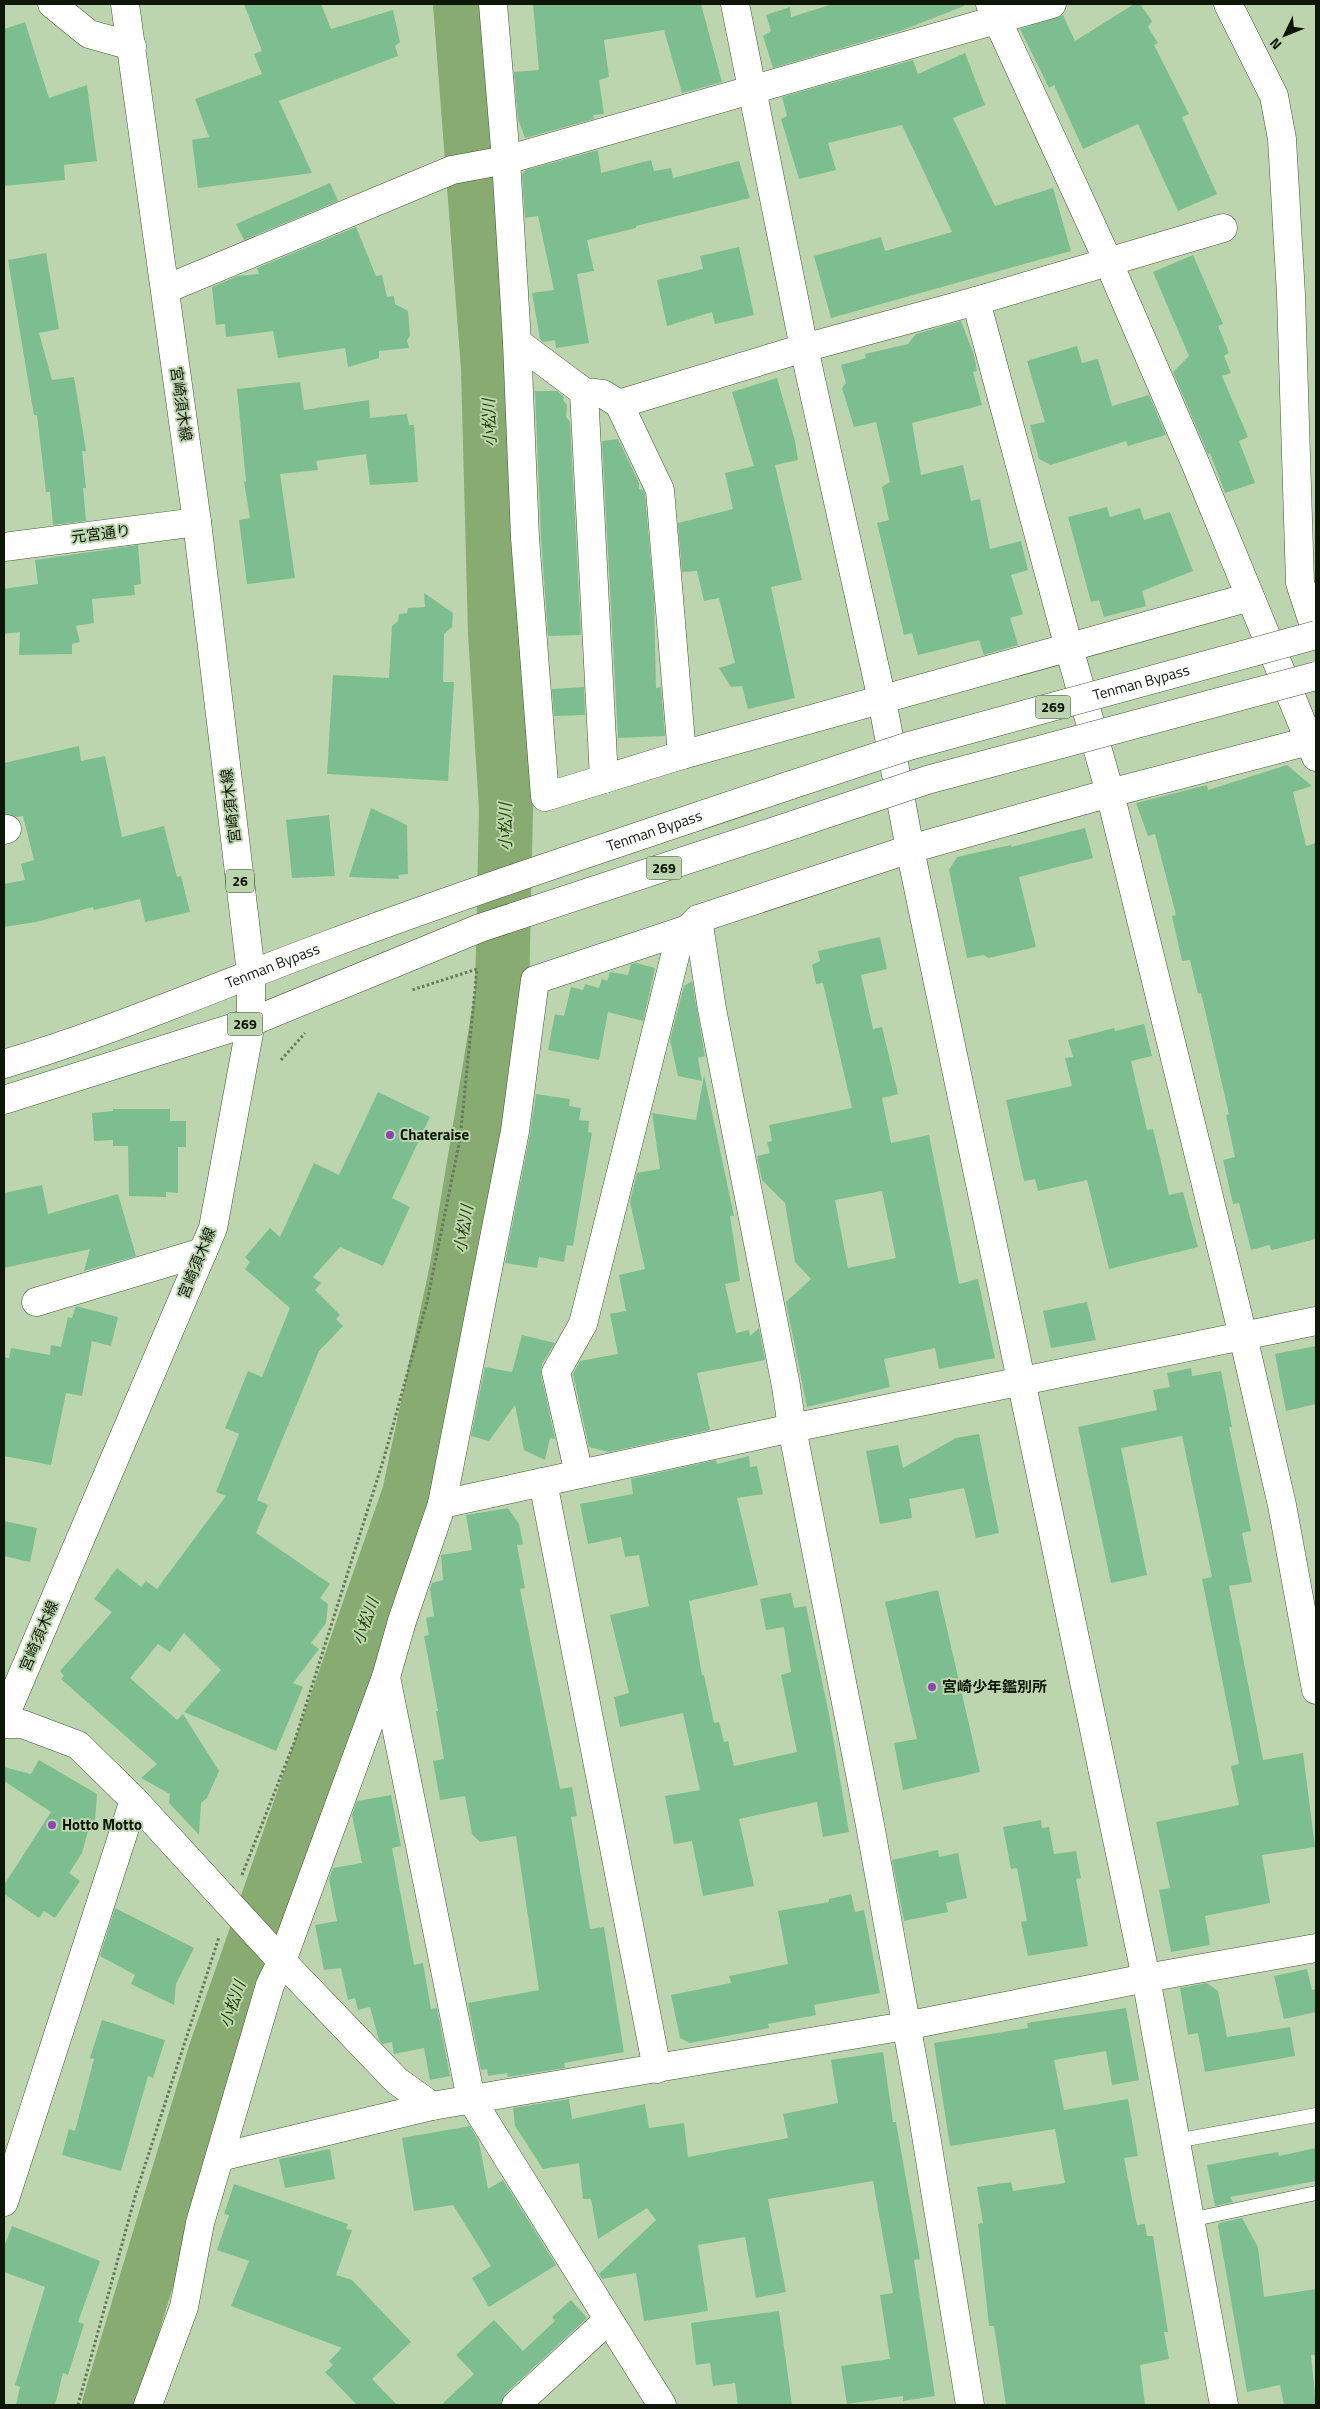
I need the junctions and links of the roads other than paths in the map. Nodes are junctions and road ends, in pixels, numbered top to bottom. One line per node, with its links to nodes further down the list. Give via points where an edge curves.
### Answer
1 (52, 4): 8 (main road, via 89,34)
2 (125, 4): 8 (main road, 宮崎須木線 / 26)
3 (493, 4): 10 (main road)
4 (735, 4): 9 (main road)
5 (1052, 4): 7 (main road)
6 (1228, 4): 22 (main road, via 1274,96 1282,140 1291,295 1300,583)
7 (993, 11): 9 (main road); 12 (main road)
8 (132, 46): 13 (main road, 宮崎須木線 / 26)
9 (753, 88): 10 (main road); 16 (main road)
10 (506, 160): 13 (main road, via 452,170); 15 (main road)
11 (1223, 228): 12 (main road)
12 (1108, 261): 14 (main road); 21 (main road)
13 (166, 289): 19 (main road, 宮崎須木線 / 26)
14 (976, 301): 16 (main road); 23 (main road)
15 (517, 342): 17 (main road); 28 (main road, via 525,538 545,797)
16 (804, 348): 18 (main road); 25 (main road)
17 (584, 392): 18 (main road, via 603,394); 28 (main road)
18 (619, 404): 27 (main road, via 660,490)
19 (197, 522): 20 (main road, 元宮通り); 32 (main road, 宮崎須木線 / 26)
20 (4, 547)
21 (1250, 597): 23 (main road); 26 (main road)
22 (1316, 634): 32 (main road, Tenman Bypass / 269, bridge, via 909,746 477,890)
23 (1068, 648): 25 (main road); 29 (main road)
24 (1316, 676): 33 (main road, 269, bridge, via 927,780 480,928)
25 (882, 700): 27 (main road); 30 (main road)
26 (1313, 749): 29 (main road)
27 (682, 756): 28 (main road)
28 (604, 779)
29 (1110, 793): 30 (main road); 39 (main road)
30 (910, 850): 31 (main road); 40 (main road)
31 (693, 924): 41 (main road); 42 (main road, via 677,948 583,1324 556,1372); 44 (main road, via 535,980 515,1132)
32 (251, 973): 33 (main road, 宮崎須木線 / 26); 34 (main road, Tenman Bypass / 269, via 64,1046)
33 (251, 1022): 35 (main road, 269); 36 (main road, 宮崎須木線 / 26, via 213,1228)
34 (4, 1064)
35 (4, 1100)
36 (203, 1252): 37 (main road); 47 (main road, 宮崎須木線 / 26)
37 (36, 1302)
38 (1316, 1321): 39 (main road)
39 (1243, 1336): 40 (main road); 46 (main road, via 1282,1505)
40 (1021, 1380): 41 (main road); 52 (main road)
41 (792, 1428): 42 (main road); 53 (main road, via 868,1816)
42 (579, 1474): 43 (main road)
43 (543, 1482): 44 (main road); 54 (main road)
44 (442, 1504): 45 (main road)
45 (386, 1676): 51 (main road); 55 (main road)
46 (1316, 1690)
47 (4, 1718)
48 (4, 1724): 49 (main road, via 22,1724 78,1745)
49 (134, 1800): 51 (main road); 61 (main road)
50 (1316, 1948): 52 (main road)
51 (279, 1958): 56 (main road, via 397,2081); 59 (main road)
52 (1146, 1978): 53 (main road); 58 (main road)
53 (905, 2026): 54 (main road); 67 (main road)
54 (657, 2069): 55 (main road)
55 (471, 2099): 56 (main road); 63 (main road)
56 (432, 2106): 59 (main road)
57 (1316, 2115): 58 (lane)
58 (1176, 2140): 62 (main road)
59 (220, 2157): 64 (main road, via 200,2223 184,2307)
60 (1316, 2193): 62 (lane)
61 (4, 2202)
62 (1190, 2220): 68 (main road)
63 (608, 2320): 65 (main road); 66 (main road)
64 (148, 2405)
65 (516, 2405)
66 (662, 2405)
67 (970, 2405)
68 (1224, 2405)

